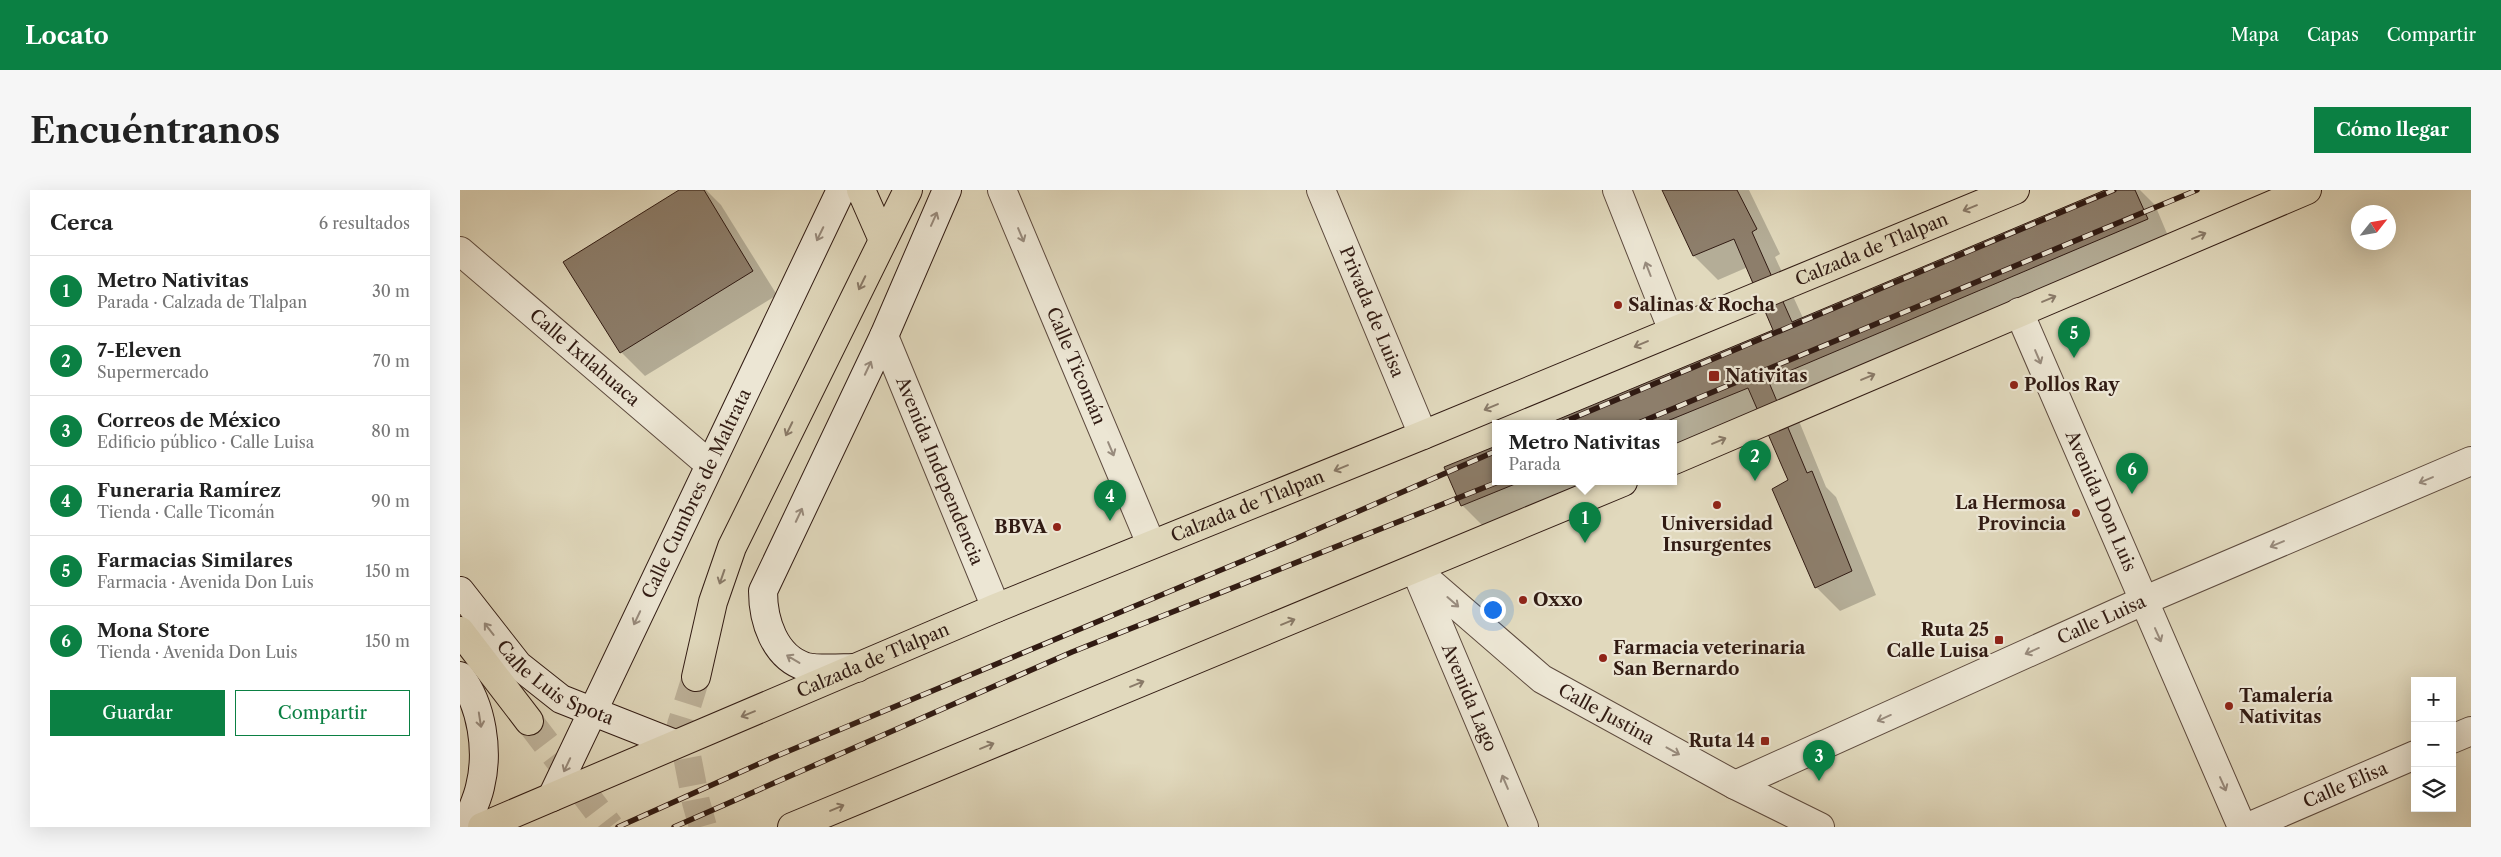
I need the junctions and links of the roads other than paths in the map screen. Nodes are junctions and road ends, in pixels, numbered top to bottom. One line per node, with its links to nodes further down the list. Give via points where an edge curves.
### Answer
1 (841, 190): 18 (street, Calle Cumbres de Maltrata, one-way to 18)
2 (861, 190): 10 (main road)
3 (908, 190): 10 (main road)
4 (947, 190): 14 (street, one-way to 4)
5 (1002, 190): 20 (street, Calle Ticomán, one-way to 20)
6 (1321, 190): 15 (street, Privada de Luisa)
7 (1617, 190): 13 (street, one-way to 7)
8 (2015, 190): 13 (main road, Calzada de Tlalpan, one-way to 13)
9 (2306, 190): 12 (main road, one-way to 9)
10 (883, 240): 28 (main road, one-way to 28, via 732,547 713,602)
11 (460, 251): 18 (street, Calle Ixtlahuaca)
12 (2019, 312): 16 (main road, one-way to 12); 23 (street, Avenida Don Luis, one-way to 23)
13 (1673, 331): 15 (main road, Calzada de Tlalpan, one-way to 15)
14 (884, 336): 24 (street, Avenida Independencia); 26 (street, one-way to 14, via 806,667 784,653 771,634 763,612 764,591)
15 (1423, 435): 20 (main road, Calzada de Tlalpan, one-way to 20)
16 (1677, 459)
17 (2471, 461): 23 (street, Calle Luisa, one-way to 23)
18 (710, 464): 29 (street, Calle Cumbres de Maltrata, one-way to 29)
19 (1616, 485): 21 (main road)
20 (1151, 544): 24 (main road, Calzada de Tlalpan)
21 (1416, 570): 35 (street, Calle Justina, one-way to 35, via 1542,680); 39 (main road, one-way to 21); 40 (street, Avenida Lago, one-way to 21)
22 (460, 591): 29 (street, Calle Luis Spota, one-way to 22, via 561,699 518,665)
23 (2143, 601): 35 (street, Calle Luisa, one-way to 35); 42 (street, Avenida Don Luis, one-way to 42)
24 (996, 608): 26 (main road, Calzada de Tlalpan)
25 (460, 631): 30 (main road)
26 (857, 668): 33 (main road, Calzada de Tlalpan, one-way to 33)
27 (460, 676): 37 (street, one-way to 37, via 478,712 483,744 480,787)
28 (696, 677)
29 (592, 712): 33 (street, Calle Luis Spota); 36 (street, Calle Cumbres de Maltrata, one-way to 36)
30 (528, 721)
31 (2471, 731): 32 (street)
32 (2456, 737)
33 (675, 744): 36 (main road, Calzada de Tlalpan)
34 (2411, 757): 43 (street, Calle Elisa)
35 (1735, 785): 41 (street, Calle Justina)
36 (552, 797): 38 (main road, Calzada de Tlalpan)
37 (465, 827)
38 (482, 827)
39 (792, 827)
40 (1524, 827)
41 (1820, 827)
42 (2242, 827)
43 (2248, 827)

